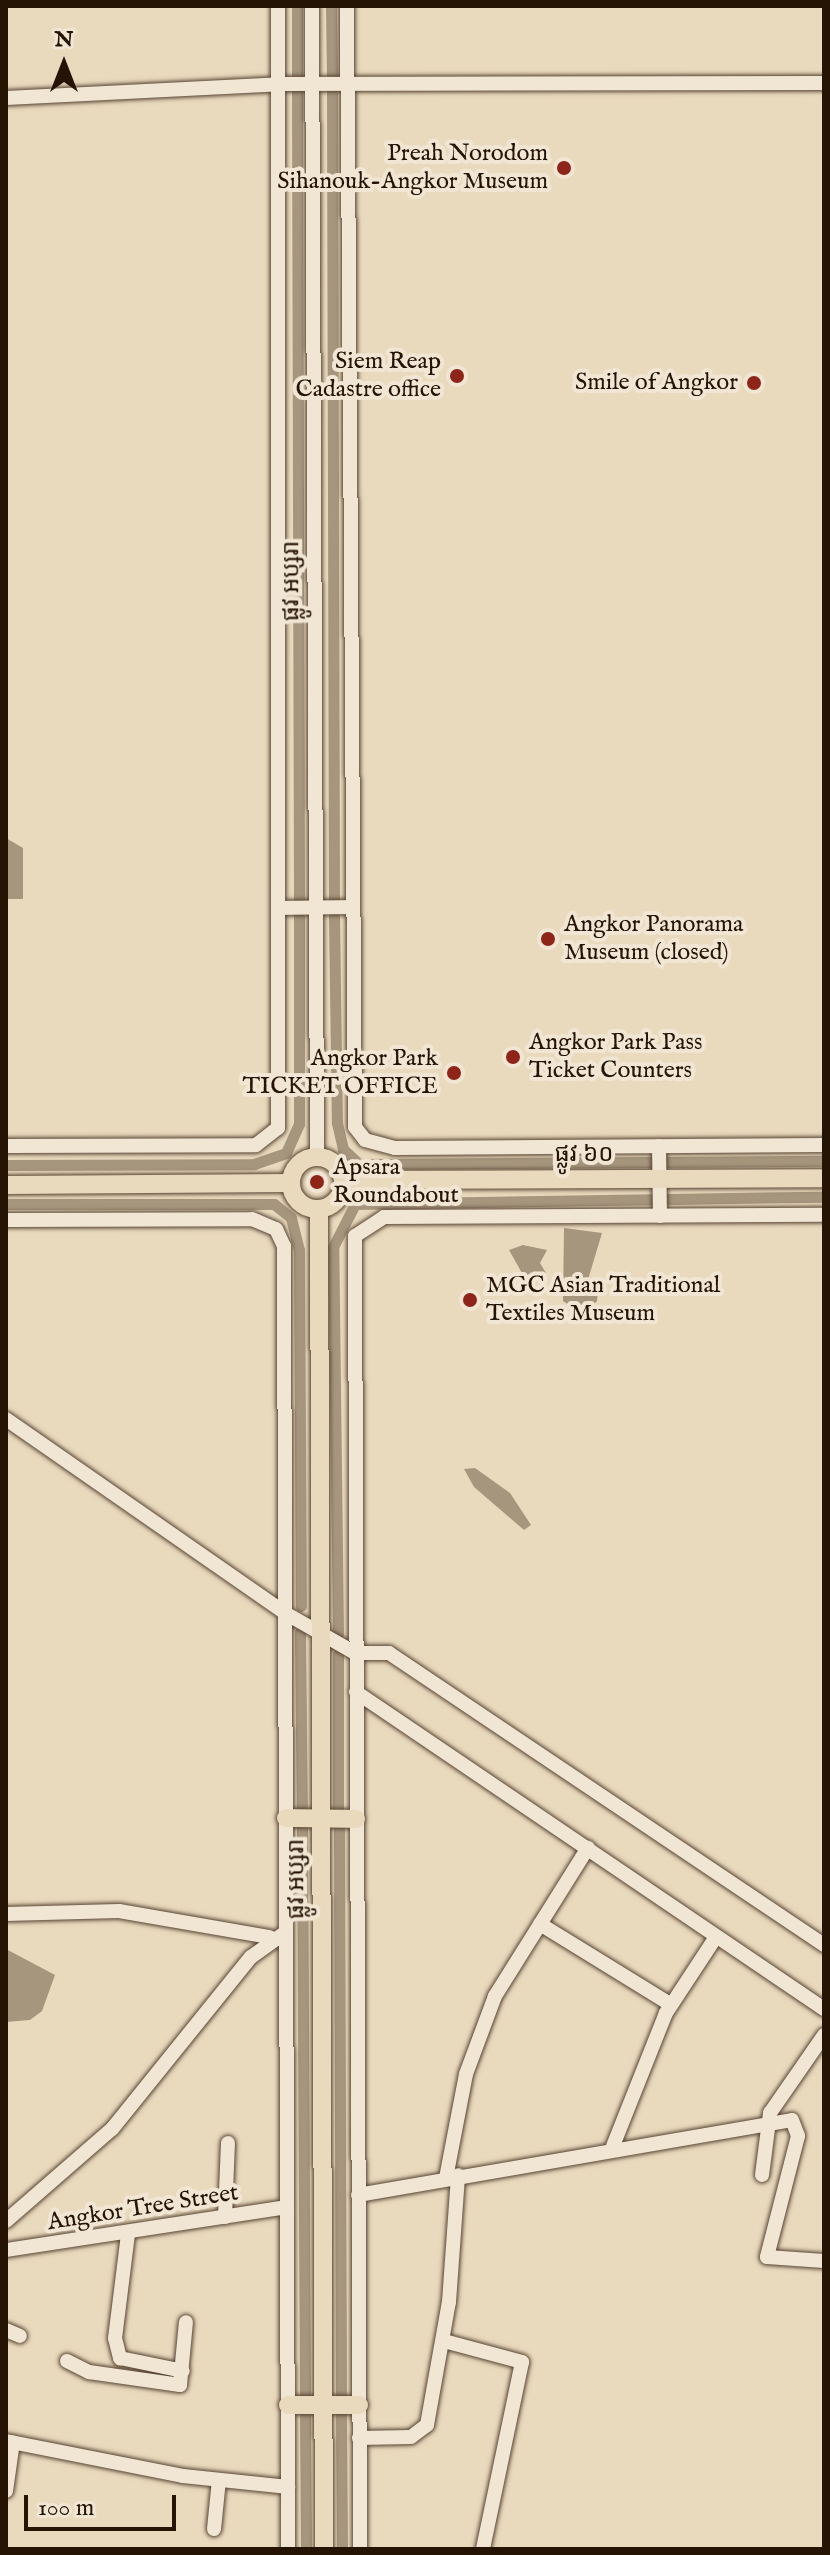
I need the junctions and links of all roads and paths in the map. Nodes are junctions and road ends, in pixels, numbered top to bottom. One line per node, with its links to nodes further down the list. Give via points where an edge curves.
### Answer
1 (278, 6): 5 (street)
2 (312, 6): 6 (street, ផ្លូវ អប្សរា)
3 (347, 6): 7 (street)
4 (824, 83): 7 (street)
5 (280, 84): 6 (street); 8 (street); 11 (street)
6 (312, 84): 7 (street); 9 (street, ផ្លូវ អប្សរា)
7 (348, 84): 10 (street)
8 (6, 98)
9 (318, 907): 10 (street); 11 (street); 15 (street, ផ្លូវ អប្សរា)
10 (349, 907): 14 (street, via 351,1110 365,1140 395,1148)
11 (280, 908): 13 (street, via 280,1114 265,1142)
12 (824, 1145): 14 (street)
13 (6, 1146)
14 (659, 1149): 16 (street)
15 (317, 1156): 18 (main road, via 336,1164); 19 (main road, via 297,1165)
16 (659, 1178): 17 (main road, ផ្លូវ ៦០); 18 (main road, ផ្លូវ ៦០); 22 (street)
17 (824, 1178)
18 (343, 1180): 21 (main road, via 339,1198)
19 (290, 1183): 20 (main road); 21 (main road, via 297,1201)
20 (6, 1185)
21 (319, 1209): 27 (main road, ផ្លូវ អប្សរា)
22 (660, 1212): 23 (street); 28 (street, via 384,1217 355,1236)
23 (824, 1215)
24 (6, 1220): 26 (street, via 252,1219 276,1229 286,1257)
25 (6, 1419): 26 (street)
26 (285, 1613): 27 (street); 30 (street)
27 (320, 1634): 28 (street); 31 (main road, ផ្លូវ អប្សរា)
28 (355, 1653): 29 (street); 39 (street, via 389,1653)
29 (356, 1692): 32 (street); 33 (street)
30 (286, 1818): 31 (main road); 36 (street)
31 (321, 1819): 32 (main road); 60 (main road, ផ្លូវ អប្សរា)
32 (356, 1819): 48 (street)
33 (588, 1848): 35 (street); 38 (street)
34 (6, 1914): 37 (street, via 119,1911)
35 (540, 1924): 40 (street); 47 (street, via 508,1970 473,2053)
36 (286, 1932): 37 (street); 49 (street)
37 (270, 1937): 51 (street, via 154,2084)
38 (716, 1937): 40 (street); 41 (street)
39 (824, 1945)
40 (670, 2004): 45 (street)
41 (824, 2009)
42 (824, 2035): 43 (street)
43 (768, 2123): 45 (street); 46 (street); 54 (street, via 792,2120 799,2129 767,2257)
44 (228, 2143): 50 (street)
45 (613, 2146): 47 (street)
46 (762, 2175)
47 (452, 2177): 48 (street); 56 (street)
48 (358, 2195): 61 (street)
49 (287, 2207): 50 (street, Angkor Tree Street); 59 (street)
50 (225, 2217): 52 (street, Angkor Tree Street)
51 (6, 2221)
52 (128, 2234): 53 (street, Angkor Tree Street); 58 (street, via 115,2338 120,2358)
53 (6, 2250)
54 (824, 2261)
55 (186, 2322): 58 (street)
56 (444, 2341): 62 (street, via 420,2433); 71 (street, via 522,2362)
57 (67, 2361): 58 (street, via 89,2372 180,2385)
58 (183, 2371)
59 (288, 2405): 60 (main road); 65 (street)
60 (323, 2405): 61 (main road); 69 (main road, ផ្លូវ អប្សរា)
61 (359, 2405): 62 (street)
62 (359, 2438): 70 (street)
63 (10, 2442): 64 (street); 66 (street)
64 (219, 2480): 65 (street); 67 (street)
65 (288, 2487): 68 (street)
66 (6, 2491)
67 (214, 2529)
68 (288, 2549)
69 (324, 2549)
70 (360, 2549)
71 (483, 2549)

